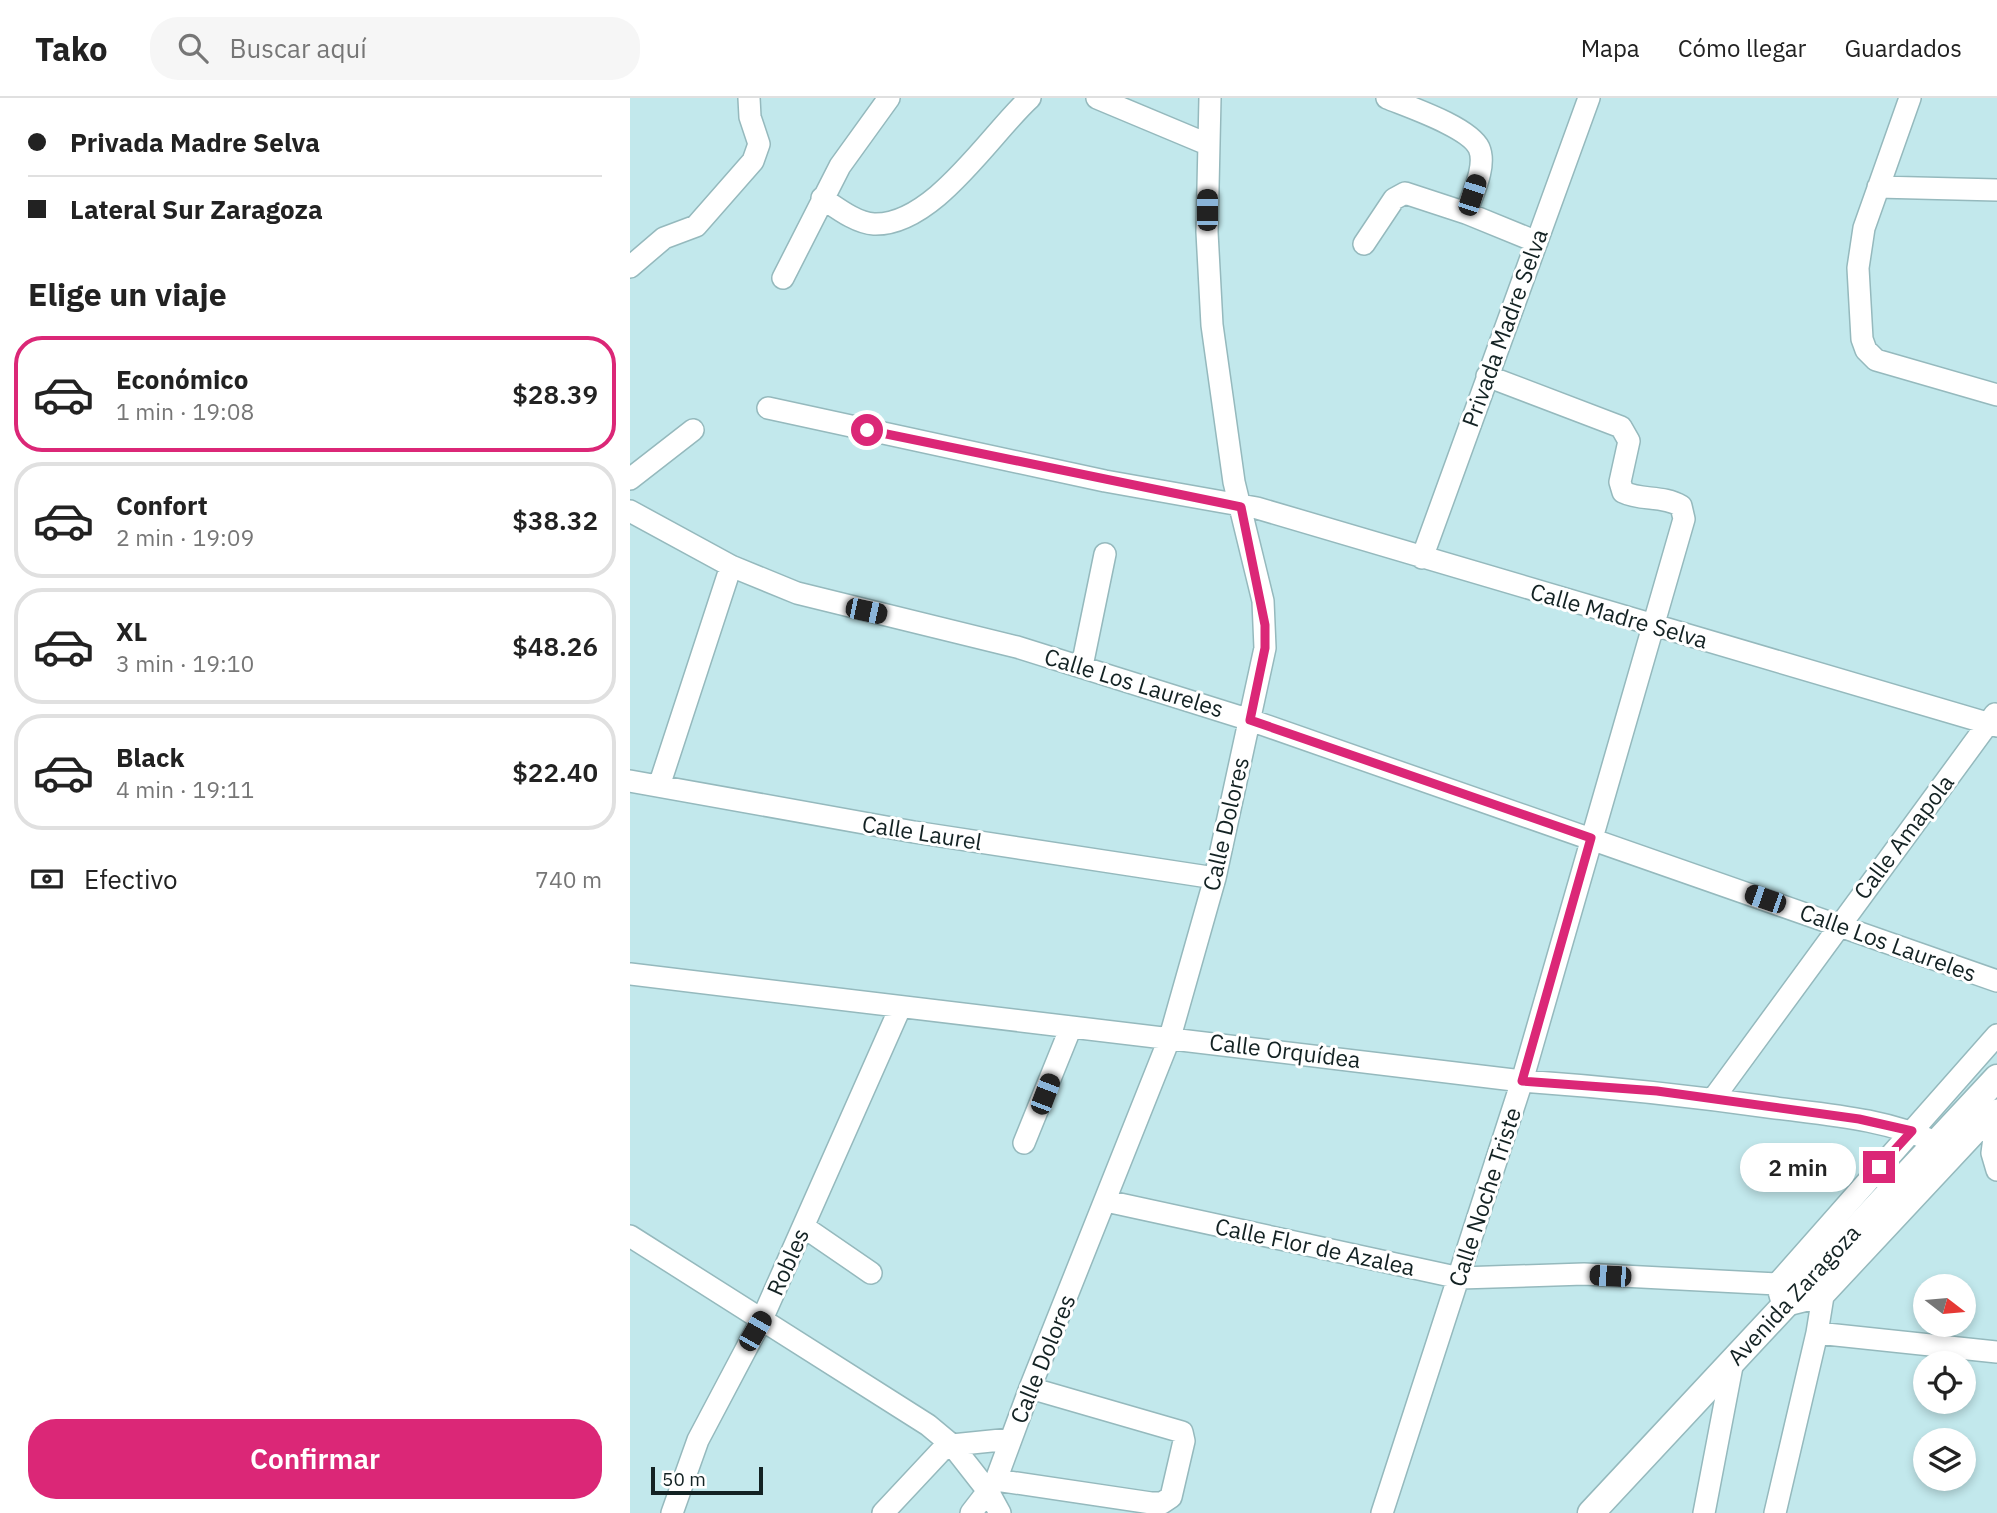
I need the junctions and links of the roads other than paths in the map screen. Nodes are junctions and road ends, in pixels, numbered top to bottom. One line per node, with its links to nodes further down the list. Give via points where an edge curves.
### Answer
1 (749, 98): 16 (street, via 759,144 753,161 696,226 664,238)
2 (890, 98): 12 (street)
3 (1030, 98): 12 (street, via 943,190 904,216 887,223 863,222)
4 (1097, 98): 9 (street)
5 (1210, 98): 9 (street, Calle Dolores)
6 (1387, 98): 13 (street, via 1451,125 1479,149 1481,162)
7 (1589, 98): 14 (street, Privada Madre Selva)
8 (1910, 98): 10 (street)
9 (1207, 144): 23 (street, Calle Dolores, via 1212,325 1228,448)
10 (1878, 187): 11 (street); 19 (street, via 1864,228 1858,268 1866,350 1886,364)
11 (1997, 190)
12 (821, 198): 17 (street)
13 (1466, 213): 14 (street); 15 (street, via 1412,194 1399,195)
14 (1537, 242): 18 (street, Privada Madre Selva)
15 (1364, 244)
16 (630, 267)
17 (782, 278)
18 (1487, 376): 26 (street, Privada Madre Selva); 28 (street, Calle Noche Triste, via 1621,427 1629,441 1620,482 1623,492 1681,506 1684,519)
19 (1997, 395)
20 (768, 408): 23 (street)
21 (693, 430): 22 (street)
22 (630, 480)
23 (1241, 507): 26 (street, Calle Madre Selva); 30 (street, Calle Dolores, via 1265,625 1265,648)
24 (630, 511): 27 (street, Calle Los Laureles)
25 (1105, 554): 29 (street)
26 (1422, 558): 28 (street, Calle Madre Selva)
27 (731, 566): 29 (street, Calle Los Laureles, via 832,603 953,629); 33 (street)
28 (1651, 625): 31 (street, Calle Madre Selva); 34 (street, Calle Noche Triste)
29 (1082, 666): 30 (street, Calle Los Laureles)
30 (1250, 720): 34 (street, Calle Los Laureles); 35 (street, Calle Dolores)
31 (1994, 721): 36 (street, Calle Amapola)
32 (630, 781): 33 (street, Calle Laurel)
33 (659, 786): 35 (street, Calle Laurel, via 914,832)
34 (1591, 838): 36 (street, Calle Los Laureles); 44 (street, Calle Noche Triste)
35 (1215, 878): 42 (street, Calle Dolores)
36 (1839, 925): 38 (street, Calle Los Laureles); 45 (street, Calle Amapola)
37 (630, 974): 39 (street, Calle Orquídea)
38 (1997, 981)
39 (900, 1008): 40 (street, Calle Orquídea); 52 (street, Robles)
40 (1071, 1027): 42 (street, Calle Orquídea); 48 (street)
41 (1997, 1035): 47 (street)
42 (1170, 1037): 44 (street, Calle Orquídea); 51 (street, Calle Dolores)
43 (1997, 1078): 46 (main road, Avenida Zaragoza)
44 (1522, 1081): 45 (street, Calle Orquídea); 55 (street, Calle Noche Triste)
45 (1713, 1099): 47 (street, Calle Orquídea)
46 (1985, 1124): 49 (main road, Avenida Zaragoza); 50 (street); 57 (street)
47 (1912, 1131): 49 (street, Calle Orquídea); 56 (street)
48 (1024, 1143)
49 (1937, 1143): 56 (main road, Avenida Zaragoza)
50 (1997, 1170)
51 (1106, 1201): 55 (street, Calle Flor de Azalea); 62 (street, Calle Dolores)
52 (803, 1227): 54 (street); 58 (street, Robles)
53 (630, 1236): 58 (street)
54 (871, 1273)
55 (1460, 1278): 56 (street, Calle Flor de Azalea, via 1584,1274); 70 (street, Calle Noche Triste)
56 (1780, 1295): 57 (street, Calle Flor de Azalea); 61 (main road, Avenida Zaragoza)
57 (1823, 1296): 59 (street)
58 (763, 1317): 64 (street); 66 (street, Robles, via 698,1440)
59 (1817, 1333): 60 (street); 73 (street)
60 (1997, 1352)
61 (1733, 1361): 71 (main road, Avenida Zaragoza); 72 (street)
62 (1030, 1388): 63 (street, Calle Dolores); 65 (street, via 1178,1429 1184,1441 1171,1497 1161,1503)
63 (1011, 1439): 64 (street); 65 (street, Calle Dolores)
64 (952, 1444): 65 (street); 67 (street, via 926,1465)
65 (992, 1486): 68 (street, Calle Dolores); 69 (street)
66 (672, 1513)
67 (883, 1513)
68 (971, 1513)
69 (1000, 1513)
70 (1382, 1513)
71 (1591, 1513)
72 (1704, 1513)
73 (1775, 1513)

